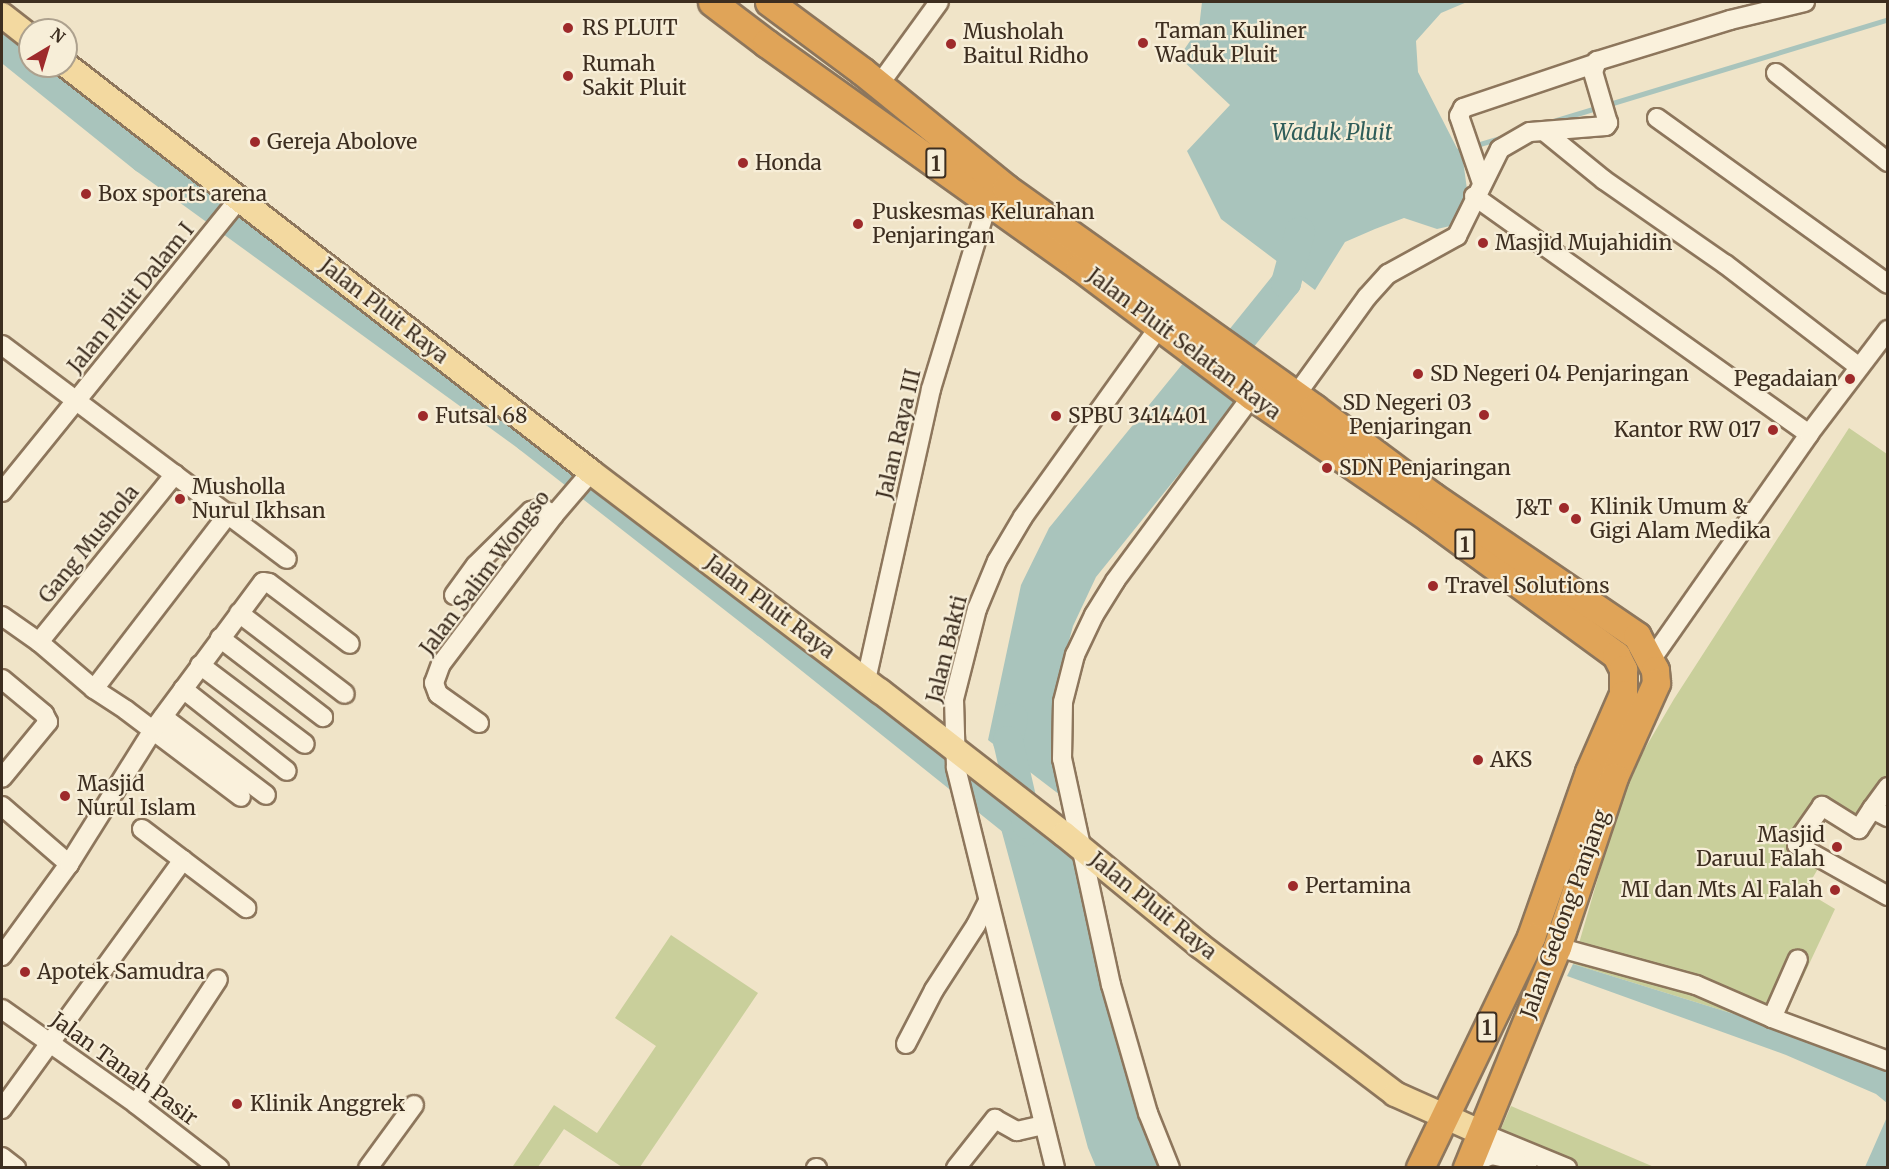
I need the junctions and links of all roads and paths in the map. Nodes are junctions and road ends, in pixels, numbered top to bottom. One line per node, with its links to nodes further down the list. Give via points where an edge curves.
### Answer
1 (712, 2): 15 (highway, Jalan Pluit Selatan Raya / 1)
2 (769, 2): 10 (highway, Jalan Pluit Selatan Raya / 1)
3 (939, 2): 10 (street)
4 (1805, 2): 7 (street, via 1730,20)
5 (2, 15): 6 (main road)
6 (18, 28)
7 (1594, 64): 12 (street, via 1608,119 1606,126); 14 (street, via 1463,108 1459,116)
8 (1776, 73): 13 (street)
9 (78, 75): 16 (main road, Jalan Pluit Raya)
10 (879, 85): 18 (highway, Jalan Pluit Selatan Raya / 1)
11 (1657, 118): 17 (street)
12 (1545, 132): 14 (street, via 1530,132 1500,149); 21 (street, via 1604,180 1725,264)
13 (1887, 162)
14 (1478, 190): 23 (street, via 1457,236 1388,274); 25 (street)
15 (988, 201): 18 (highway, Jalan Pluit Selatan Raya / 1); 42 (street, Jalan Raya III, via 931,389)
16 (232, 208): 24 (street, Jalan Pluit Dalam I); 27 (main road, Jalan Pluit Raya)
17 (1887, 284)
18 (1169, 325): 22 (highway, Jalan Pluit Selatan Raya / 1); 50 (street, Jalan Bakti, via 1023,517 997,561 977,609 954,699)
19 (1887, 330): 21 (street)
20 (2, 345): 24 (street)
21 (1858, 366): 25 (street)
22 (1254, 386): 23 (highway, Jalan Pluit Selatan Raya / 1); 40 (highway, Jalan Pluit Selatan Raya / 1, via 1602,644 1616,655); 60 (street, via 1115,581 1075,655 1063,702 1062,759)
23 (1296, 395): 38 (highway, Jalan Pluit Selatan Raya / 1, via 1432,496 1626,628)
24 (78, 399): 26 (street); 28 (street, Jalan Pluit Dalam I)
25 (1809, 434): 38 (street)
26 (175, 474): 29 (street); 36 (street, Gang Mushola)
27 (584, 480): 30 (street, Jalan Salim Wongso); 42 (main road, Jalan Pluit Raya)
28 (2, 492)
29 (229, 513): 31 (street); 43 (street)
30 (554, 515): 32 (street, via 542,508 533,510 476,565); 47 (street, Jalan Salim Wongso, via 441,664 434,683 438,694)
31 (287, 559)
32 (454, 595)
33 (239, 612): 35 (street); 37 (street, via 263,582 269,583); 45 (street)
34 (2, 615): 36 (street)
35 (220, 638): 39 (street); 46 (street)
36 (39, 642): 43 (street)
37 (350, 644)
38 (1651, 660): 66 (highway, Jalan Gedong Panjang / 1, via 1656,683 1614,777)
39 (200, 665): 44 (street); 49 (street)
40 (1623, 669): 78 (highway, Jalan Gedong Panjang / 1, via 1623,694 1589,772 1531,937)
41 (2, 679): 53 (street, via 44,714 48,722)
42 (866, 680): 50 (main road, Jalan Pluit Raya)
43 (94, 689): 48 (street)
44 (183, 689): 48 (street); 51 (street)
45 (345, 694)
46 (323, 717)
47 (479, 723)
48 (158, 724): 55 (street); 56 (street); 62 (street)
49 (305, 744)
50 (953, 748): 52 (main road, Jalan Pluit Raya)
51 (287, 771)
52 (968, 771): 60 (main road, Jalan Pluit Raya); 64 (street, via 966,813)
53 (2, 778)
54 (1887, 788): 58 (street)
55 (266, 795)
56 (241, 797)
57 (2, 806): 62 (street)
58 (1880, 813): 63 (street, via 1859,829 1822,806 1797,845)
59 (142, 829): 61 (street)
60 (1082, 850): 78 (main road, Jalan Pluit Raya, via 1395,1094); 88 (street, via 1114,996 1148,1113)
61 (183, 860): 65 (street); 72 (street)
62 (69, 864): 67 (street)
63 (1887, 896)
64 (988, 901): 73 (street); 79 (street)
65 (246, 908)
66 (1557, 947): 71 (street, via 1696,985); 80 (highway, Jalan Gedong Panjang / 1)
67 (2, 956)
68 (1798, 959): 71 (street)
69 (218, 979): 75 (street)
70 (2, 1009): 72 (street, Jalan Tanah Pasir)
71 (1772, 1018): 74 (street)
72 (50, 1043): 75 (street, Jalan Tanah Pasir); 77 (street)
73 (906, 1044)
74 (1887, 1057)
75 (136, 1104): 84 (street, Jalan Tanah Pasir)
76 (414, 1105): 85 (street)
77 (2, 1109)
78 (1443, 1117): 80 (main road, Jalan Pluit Raya); 89 (highway, Jalan Gedong Panjang / 1)
79 (1043, 1125): 86 (street, via 1017,1131 995,1119); 87 (street)
80 (1482, 1133): 82 (highway, Jalan Gedong Panjang / 1); 91 (street)
81 (2, 1157): 83 (street)
82 (1468, 1166): 90 (street, via 1491,1155)
83 (16, 1167)
84 (219, 1167)
85 (369, 1167)
86 (956, 1167)
87 (1055, 1167)
88 (1170, 1167)
89 (1420, 1167)
90 (1528, 1167)
91 (1568, 1167)

